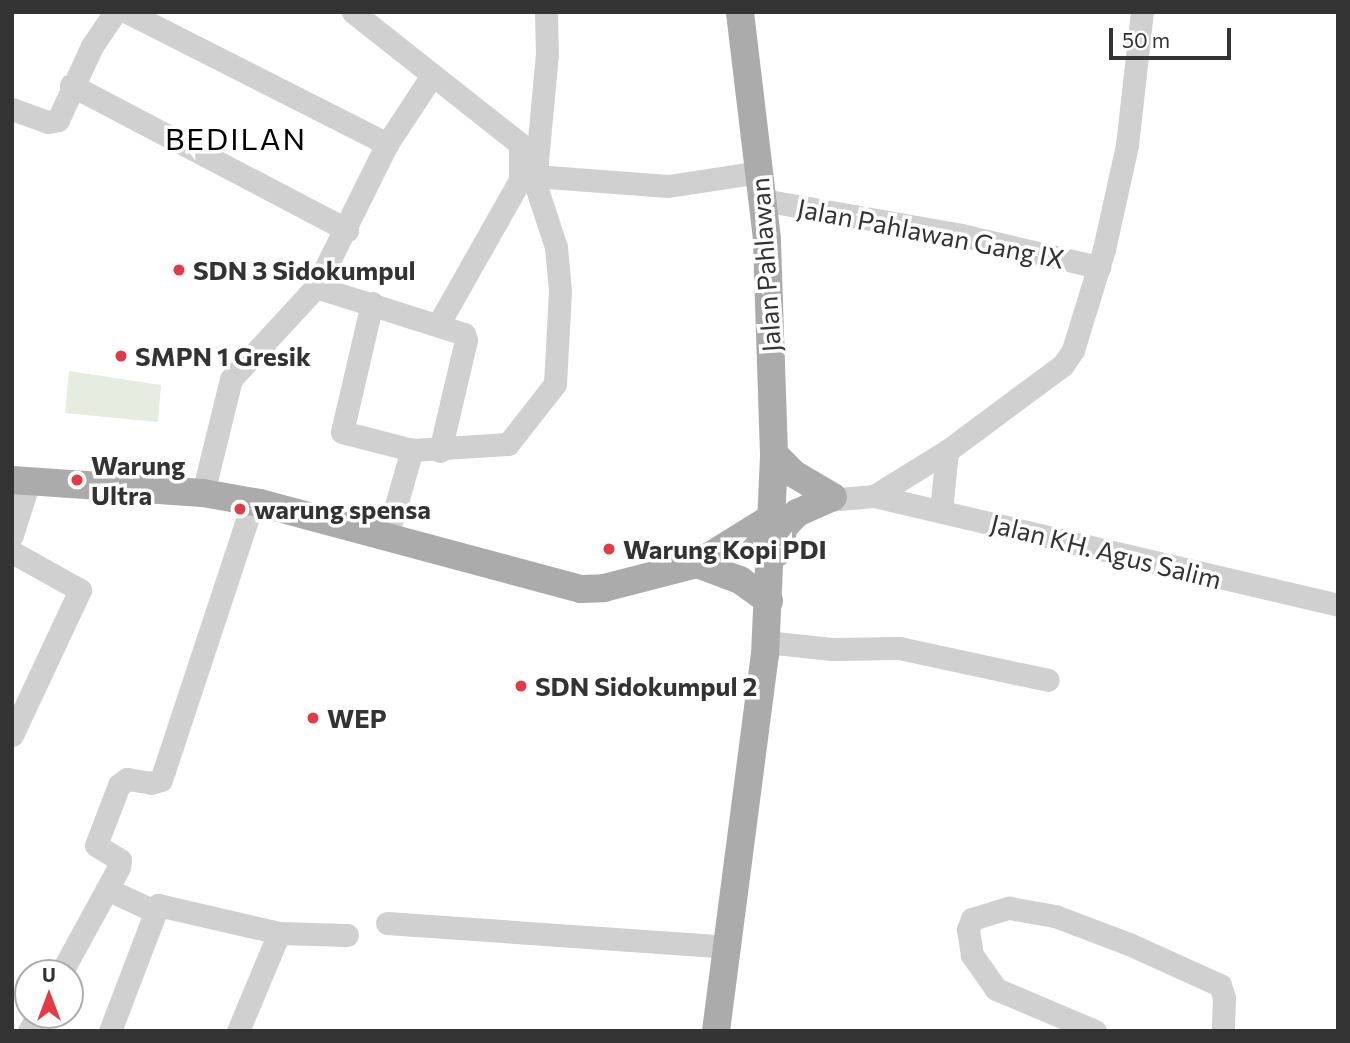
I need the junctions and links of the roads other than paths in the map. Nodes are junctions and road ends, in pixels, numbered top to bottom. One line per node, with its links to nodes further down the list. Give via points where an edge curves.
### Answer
1 (115, 12): 8 (street)
2 (127, 12): 10 (street)
3 (353, 12): 7 (street)
4 (546, 12): 12 (street, via 547,54)
5 (740, 12): 11 (main road, Jalan Pahlawan)
6 (1142, 12): 15 (street, via 1128,145)
7 (430, 77): 10 (street); 12 (street, via 519,142)
8 (71, 85): 9 (street, via 58,120 48,122); 14 (street)
9 (12, 109)
10 (387, 144): 14 (street)
11 (759, 172): 12 (street, via 668,187); 13 (main road, Jalan Pahlawan)
12 (530, 180): 18 (street); 20 (street, via 557,251 560,291 555,384 508,444)
13 (763, 200): 15 (street, Jalan Pahlawan Gang IX, via 961,235); 22 (main road, Jalan Pahlawan)
14 (347, 230): 16 (street)
15 (1099, 267): 21 (street, via 1069,358)
16 (316, 287): 17 (street); 24 (street, via 231,379)
17 (372, 303): 18 (street); 19 (street, via 342,432)
18 (439, 323): 20 (street, via 464,334 466,340)
19 (412, 450): 20 (street); 31 (street)
20 (440, 451)
21 (947, 452): 25 (street); 28 (street)
22 (774, 454): 26 (main road, via 794,474); 29 (main road, Jalan Pahlawan); 33 (main road, via 744,515)
23 (21, 480): 24 (main road); 30 (street)
24 (203, 493): 27 (main road)
25 (874, 496): 26 (street, Jalan KH. Agus Salim); 28 (street, Jalan KH. Agus Salim)
26 (833, 497): 29 (street, Jalan KH. Agus Salim, via 796,505); 34 (main road, via 797,513 784,527)
27 (253, 502): 31 (main road); 39 (street, via 161,779 151,783 122,780 96,845 120,860)
28 (941, 511): 35 (street, Jalan KH. Agus Salim)
29 (771, 518): 33 (main road); 34 (main road, Jalan Pahlawan)
30 (12, 535)
31 (387, 536): 33 (main road, via 581,589 604,588)
32 (12, 552): 38 (street, via 80,590)
33 (697, 564): 34 (main road, via 740,580)
34 (769, 601): 36 (main road)
35 (1338, 606)
36 (766, 642): 37 (street, via 832,649 899,648); 44 (main road)
37 (1048, 680)
38 (12, 735)
39 (107, 889): 40 (street); 45 (street)
40 (156, 912): 42 (street, via 158,905); 46 (street)
41 (387, 923): 44 (street)
42 (279, 933): 43 (street); 47 (street)
43 (347, 934)
44 (727, 947): 48 (main road)
45 (69, 959)
46 (110, 1031)
47 (238, 1031)
48 (716, 1031)
49 (1095, 1031): 50 (street, via 996,989 972,955 968,929 972,919 1009,908 1055,916 1129,944 1220,985)
50 (1223, 1031)

